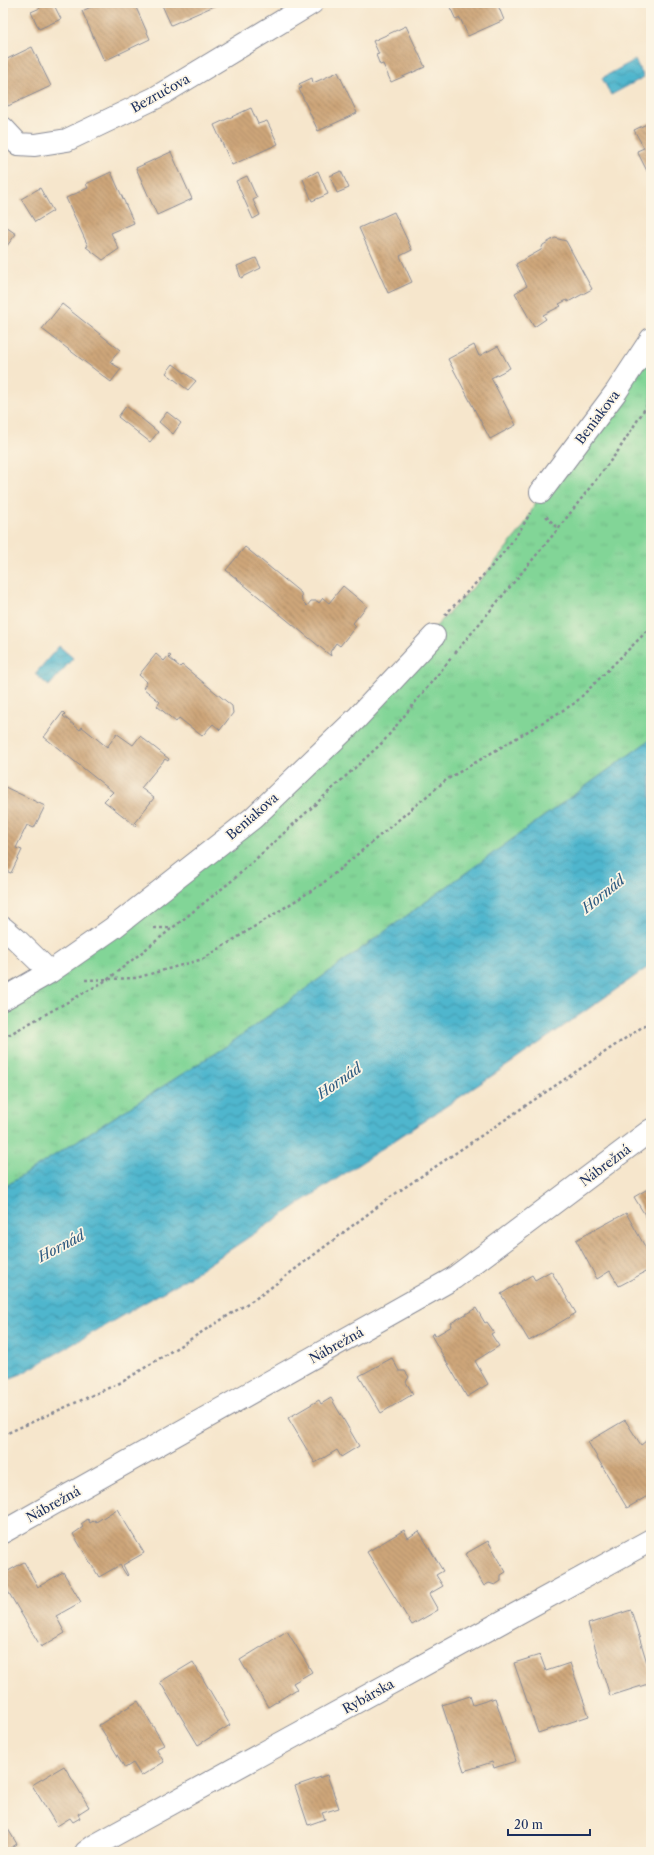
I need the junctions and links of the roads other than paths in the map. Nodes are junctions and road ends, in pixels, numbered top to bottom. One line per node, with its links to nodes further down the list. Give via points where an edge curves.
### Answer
1 (312, 3): 2 (street, Bezručova, via 154,98 67,140 35,145 18,144)
2 (3, 128)
3 (651, 339): 4 (street, Beniakova)
4 (537, 501)
5 (434, 636): 7 (street, Beniakova, via 358,718 253,818 113,928)
6 (3, 928): 7 (street)
7 (50, 972): 8 (street, Beniakova)
8 (3, 999)
9 (651, 1130): 10 (street, Nábrežná, via 454,1278)
10 (3, 1532)
11 (651, 1540): 12 (street, Rybárska)
12 (86, 1852)

